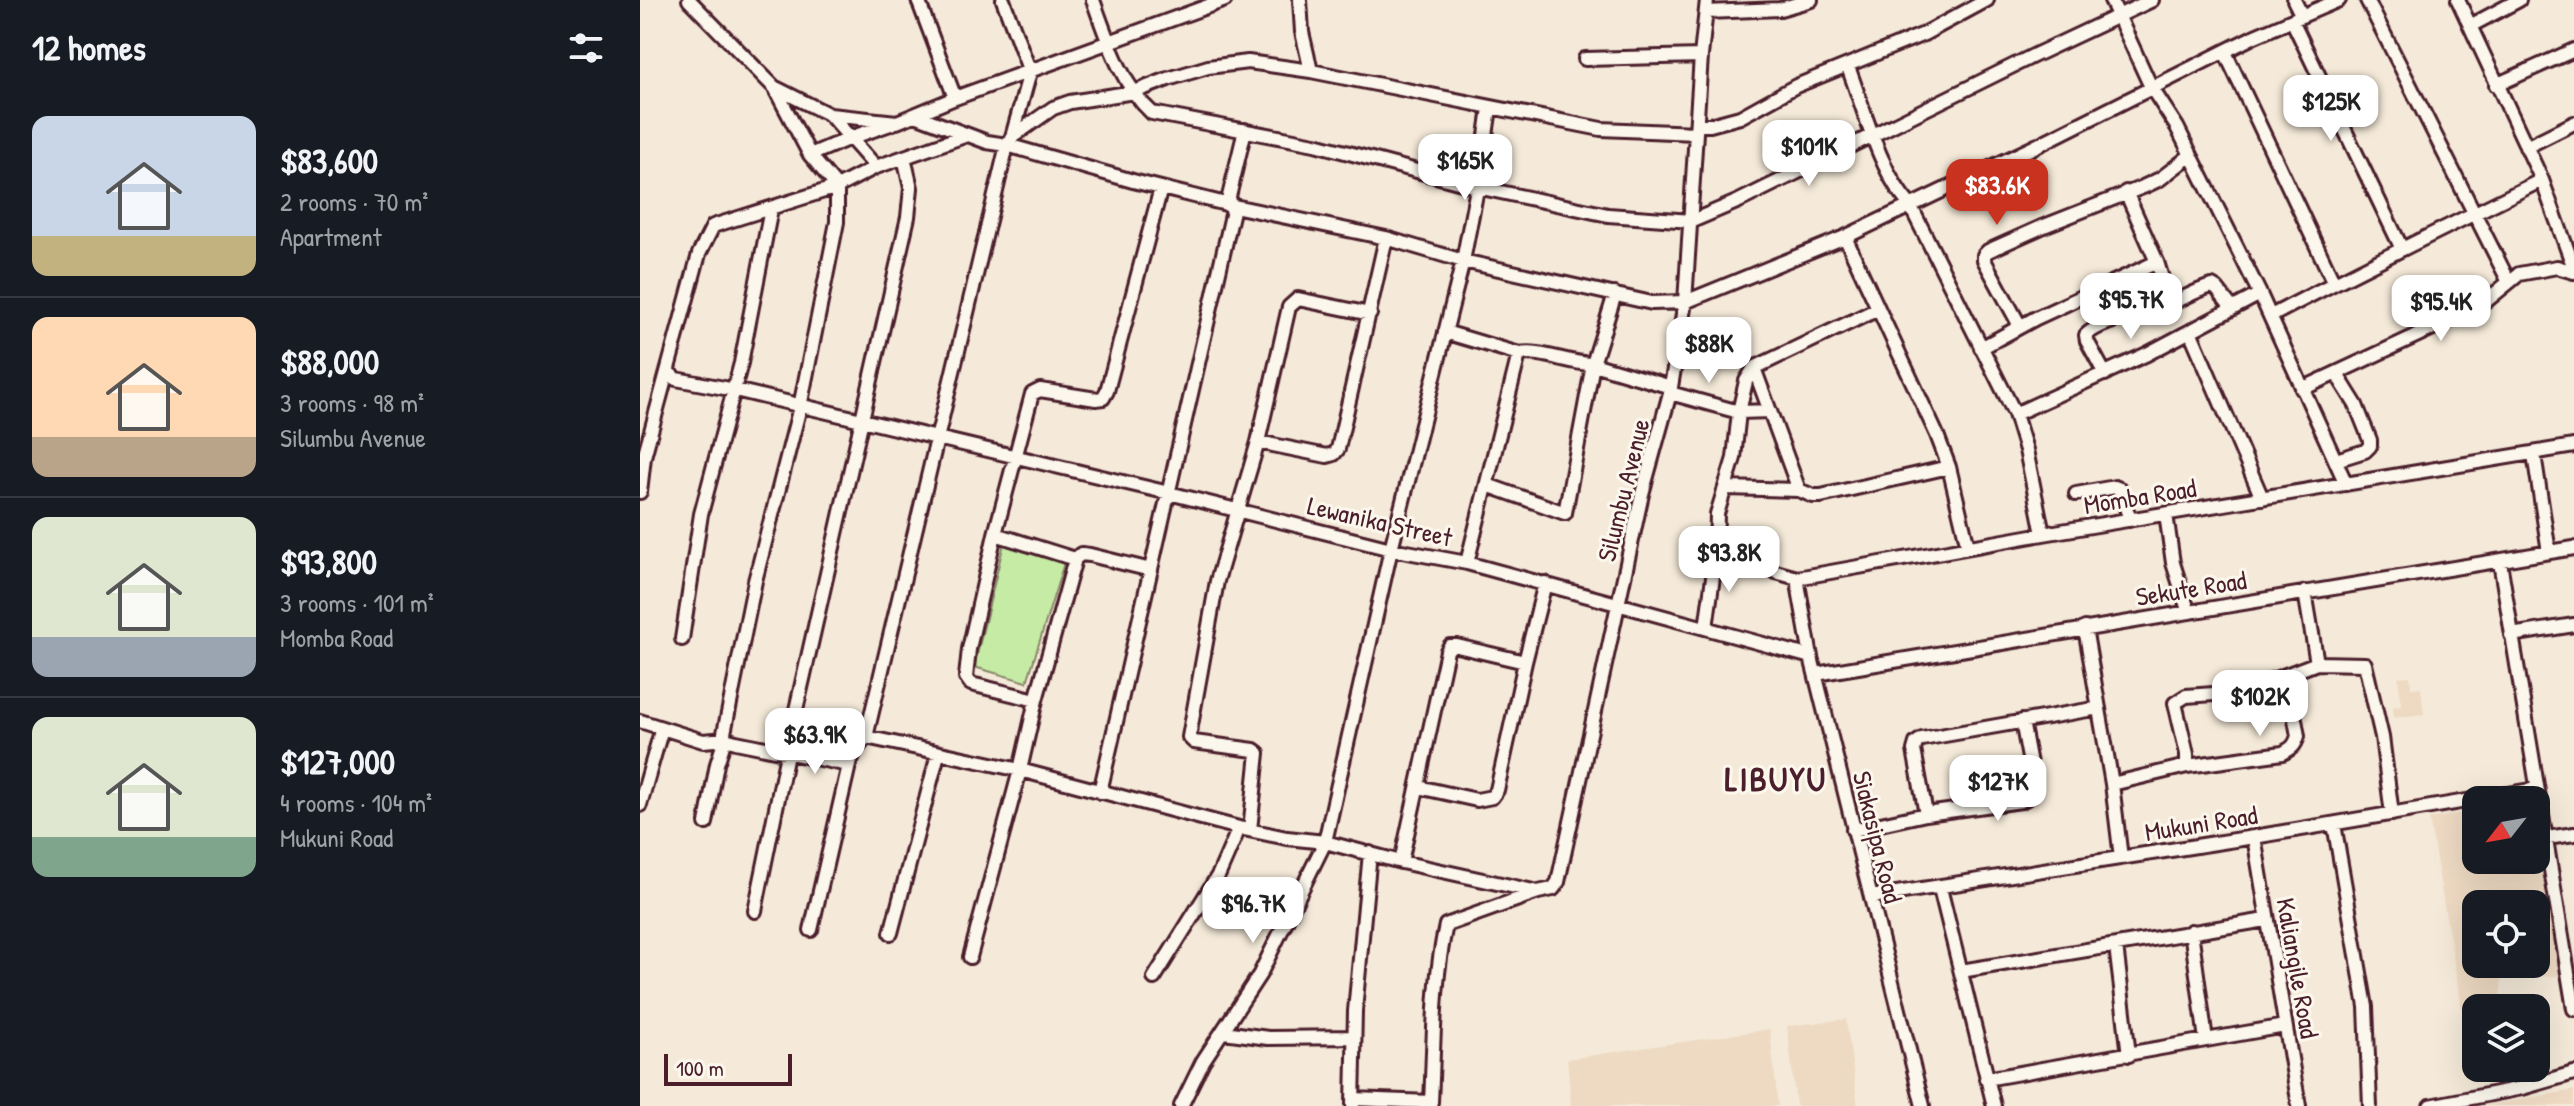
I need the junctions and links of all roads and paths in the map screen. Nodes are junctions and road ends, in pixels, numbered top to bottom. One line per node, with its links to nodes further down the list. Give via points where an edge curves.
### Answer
1 (689, 0): 29 (street)
2 (918, 0): 32 (street)
3 (1003, 0): 27 (street)
4 (1093, 0): 20 (street)
5 (1225, 0): 20 (street)
6 (1300, 0): 26 (street)
7 (1811, 0): 16 (street, via 1780,9)
8 (1987, 0): 25 (street)
9 (2111, 0): 17 (street)
10 (2152, 0): 17 (street)
11 (2294, 0): 18 (street)
12 (2339, 0): 18 (street)
13 (2367, 0): 57 (street)
14 (2458, 0): 19 (street)
15 (2519, 0): 19 (street)
16 (1706, 6): 23 (street, Silumbu Avenue)
17 (2118, 15): 30 (street); 40 (street)
18 (2297, 18): 22 (street); 61 (street)
19 (2470, 26): 28 (street)
20 (1109, 43): 27 (street); 31 (street)
21 (2574, 50): 28 (street)
22 (2225, 52): 30 (street); 66 (street)
23 (1701, 56): 24 (street); 38 (street, Silumbu Avenue)
24 (1585, 59)
25 (1848, 67): 38 (street, via 1796,86 1740,117); 40 (street)
26 (1311, 71): 31 (street, via 1227,64); 33 (street)
27 (1030, 72): 32 (street); 43 (street)
28 (2496, 85): 44 (street)
29 (774, 87): 34 (street); 45 (street)
30 (2151, 87): 46 (street); 54 (street)
31 (1134, 92): 39 (street, via 1152,113); 43 (street, via 1062,105)
32 (955, 98): 35 (street)
33 (1490, 108): 38 (street, via 1601,129); 51 (street)
34 (830, 115): 36 (street); 42 (street)
35 (915, 115): 36 (street); 41 (street)
36 (897, 122): 42 (street)
37 (2574, 123): 44 (street)
38 (1696, 129): 58 (street, Silumbu Avenue)
39 (1245, 130): 51 (street); 55 (street)
40 (1873, 134): 54 (street); 58 (street)
41 (967, 135): 43 (street, via 987,142); 47 (street)
42 (850, 138): 45 (street); 48 (street)
43 (1010, 141): 52 (street); 93 (street)
44 (2526, 147): 49 (street)
45 (810, 155): 50 (street)
46 (2191, 155): 53 (street, via 2160,179); 68 (street)
47 (904, 157): 48 (street); 92 (street, via 911,201)
48 (876, 167): 50 (street)
49 (2542, 180): 57 (street); 64 (street)
50 (837, 187): 56 (street); 88 (street, via 837,222)
51 (1477, 187): 58 (street, via 1608,215); 62 (street)
52 (1161, 188): 55 (street); 97 (street, via 1107,391 1096,399 1035,390)
53 (2126, 192): 63 (street); 75 (street, via 1984,255)
54 (1910, 205): 59 (street); 78 (street)
55 (1230, 206): 60 (street); 105 (street)
56 (771, 209): 82 (street, via 713,226 699,254); 86 (street)
57 (2476, 213): 61 (street); 65 (street)
58 (1692, 221): 69 (street, Silumbu Avenue)
59 (1845, 237): 69 (street); 72 (street)
60 (1386, 238): 62 (street); 73 (street)
61 (2402, 249): 66 (street)
62 (1463, 261): 67 (street); 77 (street)
63 (2157, 262): 70 (street); 75 (street)
64 (2574, 270): 65 (street, via 2543,268)
65 (2509, 282): 83 (street, via 2480,306)
66 (2334, 283): 74 (street)
67 (1615, 294): 69 (street, via 1652,303); 80 (street)
68 (2260, 294): 71 (street); 74 (street)
69 (1685, 302): 87 (street, Silumbu Avenue)
70 (2170, 304): 71 (street, via 2212,286); 84 (street, via 2086,335)
71 (2232, 308): 76 (street)
72 (1878, 309): 81 (street); 99 (street)
73 (1370, 314): 94 (street, via 1334,454); 94 (street, via 1293,302)
74 (2271, 316): 85 (street)
75 (2020, 326): 78 (street)
76 (2190, 331): 84 (street); 107 (street)
77 (1445, 332): 79 (street); 115 (street)
78 (1981, 348): 91 (street)
79 (1519, 354): 80 (street); 101 (street)
80 (1593, 364): 87 (street); 101 (street, via 1565,513)
81 (1754, 368): 89 (street); 90 (street)
82 (668, 372): 86 (street, Lewanika Street, via 676,379); 104 (street, via 644,457)
83 (2336, 373): 85 (street); 98 (street, via 2356,405 2370,446)
84 (2105, 374): 91 (street)
85 (2302, 389): 98 (street)
86 (735, 390): 88 (street, Lewanika Street); 131 (street, via 701,514)
87 (1670, 390): 90 (street); 125 (street, Silumbu Avenue)
88 (800, 407): 92 (street, Lewanika Street); 143 (street, via 749,606)
89 (1770, 411): 90 (street); 103 (street)
90 (1739, 412): 102 (street)
91 (2015, 414): 112 (street)
92 (863, 422): 93 (street, Lewanika Street); 144 (street)
93 (936, 438): 97 (street, Lewanika Street); 142 (street)
94 (1258, 442): 108 (street)
95 (2574, 446): 96 (street, Momba Road)
96 (2534, 454): 100 (street, Momba Road); 116 (street)
97 (1014, 458): 105 (street, Lewanika Street); 111 (street)
98 (2336, 460): 100 (street)
99 (1949, 467): 103 (street, via 1821,496); 113 (street)
100 (2346, 484): 107 (street, Momba Road)
101 (1487, 485): 120 (street)
102 (1726, 488): 103 (street); 117 (street, via 1717,514)
103 (1799, 490)
104 (640, 492)
105 (1169, 493): 108 (street, Lewanika Street); 121 (street)
106 (2076, 494): 110 (street, via 2120,489)
107 (2262, 498): 109 (street, Momba Road)
108 (1239, 510): 115 (street, Lewanika Street); 159 (street, via 1217,581 1189,737 1258,753)
109 (2166, 514): 110 (street, Momba Road); 126 (street, via 2173,563)
110 (2130, 520): 112 (street, Momba Road)
111 (995, 534): 118 (street); 137 (street, via 966,677 971,684)
112 (2043, 534): 113 (street, Momba Road)
113 (1968, 547): 122 (street, Momba Road)
114 (2574, 548): 116 (street, Sekute Road)
115 (1391, 549): 120 (street, Lewanika Street); 164 (street)
116 (2549, 552): 119 (street, Sekute Road)
117 (1716, 555): 122 (street, Momba Road); 128 (street)
118 (1075, 559): 121 (street, via 1090,555); 137 (street)
119 (2500, 562): 124 (street, Sekute Road); 130 (street)
120 (1467, 563): 123 (street, Lewanika Street)
121 (1151, 570): 152 (street)
122 (1797, 578): 132 (street, Siakasipa Road)
123 (1545, 583): 125 (street, Lewanika Street); 133 (street)
124 (2305, 592): 126 (street, Sekute Road); 134 (street)
125 (1618, 604): 128 (street, Lewanika Street); 170 (street, Silumbu Avenue, via 1558,882 1553,889)
126 (2188, 610): 129 (street, Sekute Road)
127 (2574, 625): 130 (street)
128 (1706, 628): 132 (street, Lewanika Street)
129 (2085, 628): 135 (street, Sekute Road); 138 (street)
130 (2511, 635): 150 (street)
131 (682, 639)
132 (1811, 657): 135 (street, Siakasipa Road)
133 (1525, 662): 151 (street, via 1492,797 1477,800); 151 (street, via 1450,646)
134 (2317, 663): 136 (street); 156 (street, via 2365,664)
135 (1816, 674): 160 (street, Siakasipa Road)
136 (2287, 675): 147 (street, via 2235,691 2186,696 2175,703); 147 (street, via 2298,736 2295,745 2283,753)
137 (1036, 700): 148 (street)
138 (2099, 708): 140 (street); 149 (street)
139 (640, 721): 141 (street)
140 (2022, 721): 155 (street, via 1916,743); 155 (street, via 2034,785 2030,797)
141 (662, 728): 143 (street, via 703,741); 154 (street)
142 (866, 737): 145 (street); 146 (street)
143 (725, 739): 144 (street); 157 (street)
144 (789, 753): 146 (street); 172 (street)
145 (938, 754): 148 (street); 178 (street)
146 (849, 765): 176 (street)
147 (2187, 766): 149 (street)
148 (1020, 770): 152 (street); 180 (street)
149 (2112, 784): 167 (street)
150 (2536, 786)
151 (1418, 787): 168 (street)
152 (1100, 792): 159 (street)
153 (2462, 802): 156 (street, Mukuni Road)
154 (640, 805)
155 (1926, 814): 160 (street)
156 (2392, 814): 158 (street, Mukuni Road)
157 (706, 823)
158 (2334, 824): 162 (street, Mukuni Road); 196 (street, via 2366,1007)
159 (1245, 829): 164 (street); 182 (street)
160 (1853, 830): 171 (street, Siakasipa Road)
161 (2574, 834): 163 (street)
162 (2254, 837): 167 (street, Mukuni Road); 175 (street, Kaliangile Road)
163 (2550, 838)
164 (1325, 842): 165 (street); 185 (street, via 1260,974)
165 (1370, 853): 168 (street); 186 (street)
166 (2550, 857): 174 (street)
167 (2121, 858): 169 (street, Mukuni Road)
168 (1401, 862): 170 (street)
169 (1940, 888): 171 (street, Mukuni Road); 181 (street)
170 (1538, 892): 191 (street, via 1446,925 1431,1102)
171 (1871, 897): 193 (street, Siakasipa Road)
172 (755, 911)
173 (2574, 912): 174 (street)
174 (2559, 914): 183 (street)
175 (2266, 920): 177 (street); 184 (street, Kaliangile Road)
176 (811, 930)
177 (2191, 931): 179 (street); 187 (street)
178 (891, 933)
179 (2116, 946): 181 (street); 188 (street)
180 (970, 957)
181 (1961, 971): 190 (street)
182 (1154, 978)
183 (2574, 1009)
184 (2285, 1026): 187 (street); 195 (street, Kaliangile Road)
185 (1224, 1032): 186 (street, via 1268,1038); 192 (street)
186 (1354, 1037): 191 (street)
187 (2206, 1040): 188 (street)
188 (2129, 1055): 190 (street)
189 (2574, 1073): 197 (street)
190 (1986, 1079): 194 (street)
191 (1353, 1103)
192 (1181, 1106)
193 (1923, 1106)
194 (1994, 1106)
195 (2299, 1106)
196 (2370, 1106)
197 (2430, 1106)

